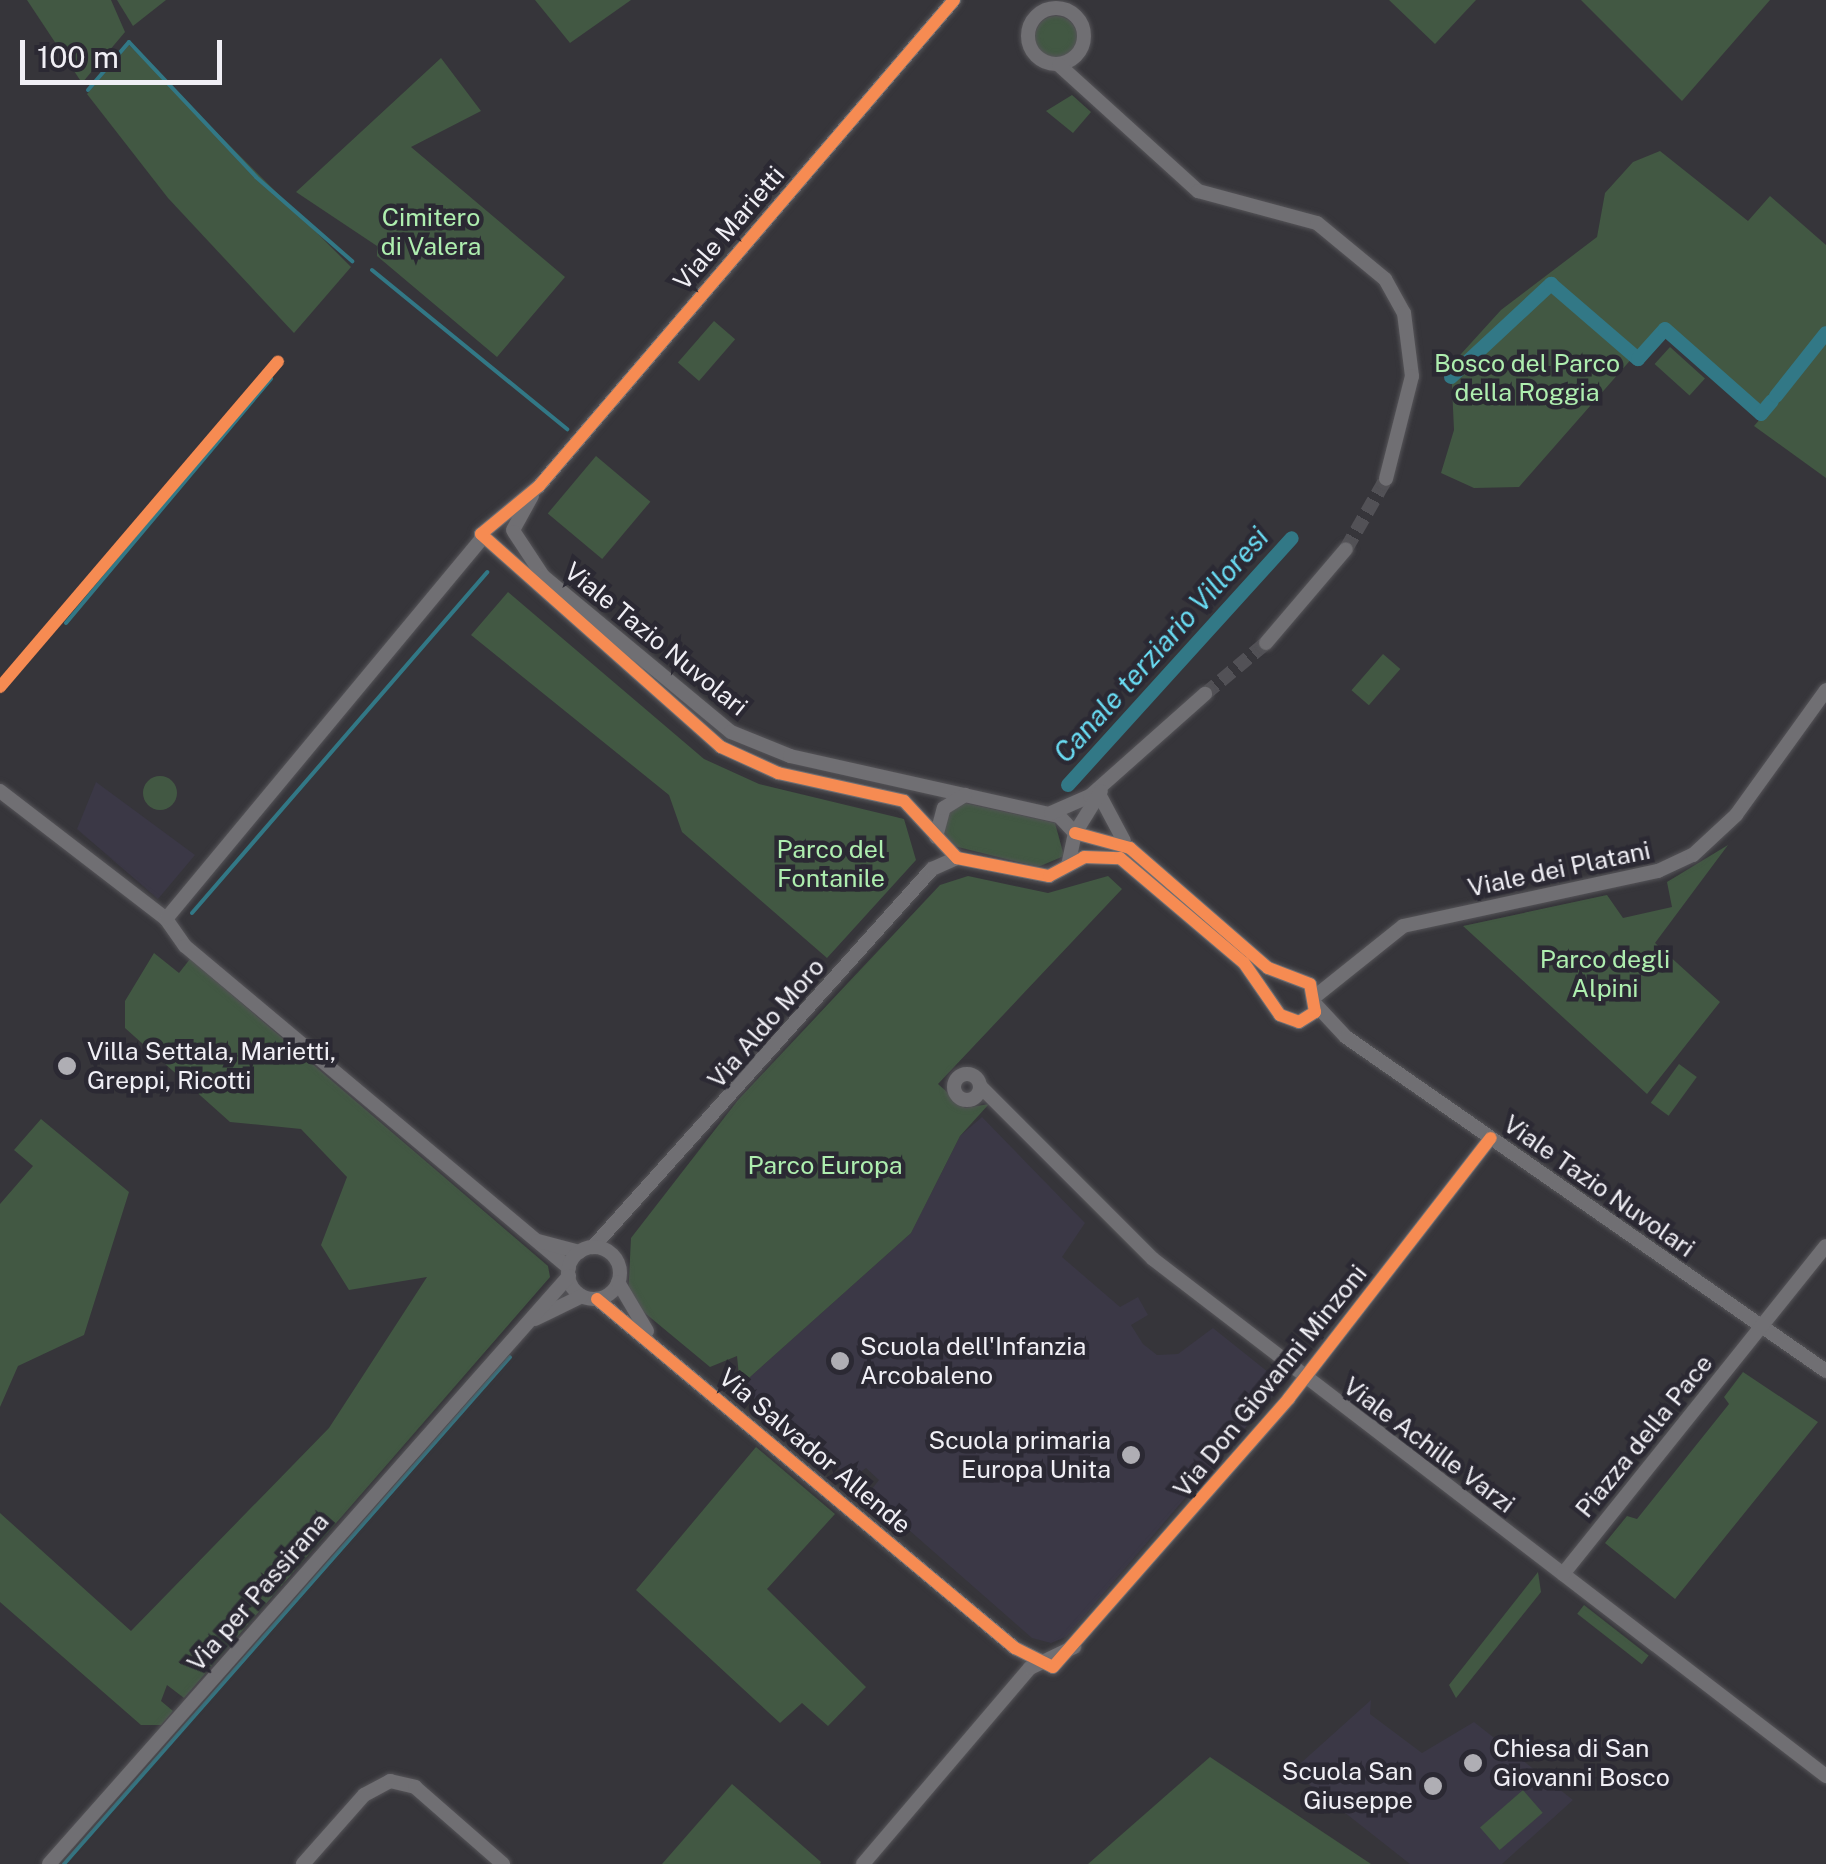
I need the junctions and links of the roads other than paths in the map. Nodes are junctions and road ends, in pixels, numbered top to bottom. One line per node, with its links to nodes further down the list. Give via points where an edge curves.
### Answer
1 (954, 0): 4 (street, Viale Marietti)
2 (1062, 64): 3 (street, via 1077,89 1198,191 1317,222 1385,279 1404,313 1412,365 1408,420)
3 (1386, 479)
4 (538, 486): 5 (street, Viale Marietti); 6 (street, Viale Marietti)
5 (498, 518): 6 (street, Viale Tazio Nuvolari); 7 (street, Viale Marietti, via 484,524)
6 (514, 531): 7 (street, Viale Marietti); 15 (street, Viale Tazio Nuvolari, via 544,576 731,732 790,756)
7 (491, 546): 18 (street, Viale Tazio Nuvolari, via 699,733 778,773 904,802); 23 (street)
8 (1346, 549): 9 (street)
9 (1266, 643)
10 (1826, 690): 24 (street, Viale dei Platani, via 1736,815 1682,862 1403,926)
11 (1205, 694): 12 (street)
12 (1108, 779): 14 (street); 16 (street)
13 (0, 791): 23 (street)
14 (1099, 794): 17 (street); 19 (street)
15 (966, 795): 16 (street, Viale Tazio Nuvolari); 18 (street, via 944,808)
16 (1050, 813): 17 (street, Viale Tazio Nuvolari)
17 (1075, 833): 19 (street, Viale Tazio Nuvolari); 21 (street)
18 (938, 840): 20 (street, Viale Tazio Nuvolari); 22 (street, Via Aldo Moro)
19 (1130, 848): 25 (street, Viale Tazio Nuvolari)
20 (957, 858): 21 (street, Viale Tazio Nuvolari, via 1035,875); 22 (street, Via Aldo Moro)
21 (1068, 865): 27 (street, Viale Tazio Nuvolari, via 1096,855 1131,864 1244,963)
22 (932, 869): 32 (street, Via Aldo Moro)
23 (166, 919): 33 (street, via 185,946)
24 (1351, 960): 25 (street, Viale dei Platani); 26 (street, Viale dei Platani)
25 (1299, 981): 26 (street, Viale Tazio Nuvolari); 27 (street)
26 (1317, 1000): 28 (street, Viale dei Platani); 29 (street, Viale Tazio Nuvolari)
27 (1275, 1002): 28 (street, Viale Tazio Nuvolari, via 1286,1019)
28 (1306, 1020): 29 (street, Viale Tazio Nuvolari)
29 (1346, 1037): 31 (street, Viale Tazio Nuvolari)
30 (981, 1087): 44 (street, Viale Achille Varzi, via 1138,1247)
31 (1491, 1138): 40 (street, Viale Tazio Nuvolari); 44 (street, Via Don Giovanni Minzoni)
32 (635, 1206): 35 (street, Via Aldo Moro); 36 (street, Via Aldo Moro)
33 (527, 1238): 35 (street); 37 (street)
34 (1826, 1246): 40 (street, Piazza della Pace)
35 (586, 1250): 36 (street); 37 (street)
36 (614, 1257): 38 (street)
37 (569, 1272): 39 (street); 41 (street, Via per Passirana)
38 (618, 1282): 39 (street); 42 (street, Via Salvador Allende)
39 (590, 1297): 41 (street, Via per Passirana); 42 (street, Via Salvador Allende)
40 (1760, 1326): 43 (street, Viale Tazio Nuvolari); 45 (street, Piazza della Pace)
41 (501, 1349): 48 (street, Via per Passirana)
42 (665, 1356): 46 (street, Via Salvador Allende)
43 (1826, 1371)
44 (1306, 1378): 45 (street, Viale Achille Varzi); 46 (street, Via Don Giovanni Minzoni, via 1074,1646)
45 (1563, 1574): 47 (street, Viale Achille Varzi)
46 (1041, 1662): 51 (street)
47 (1826, 1776)
48 (49, 1864)
49 (304, 1864): 50 (street, via 364,1795 390,1780 415,1787)
50 (503, 1864)
51 (863, 1864)

